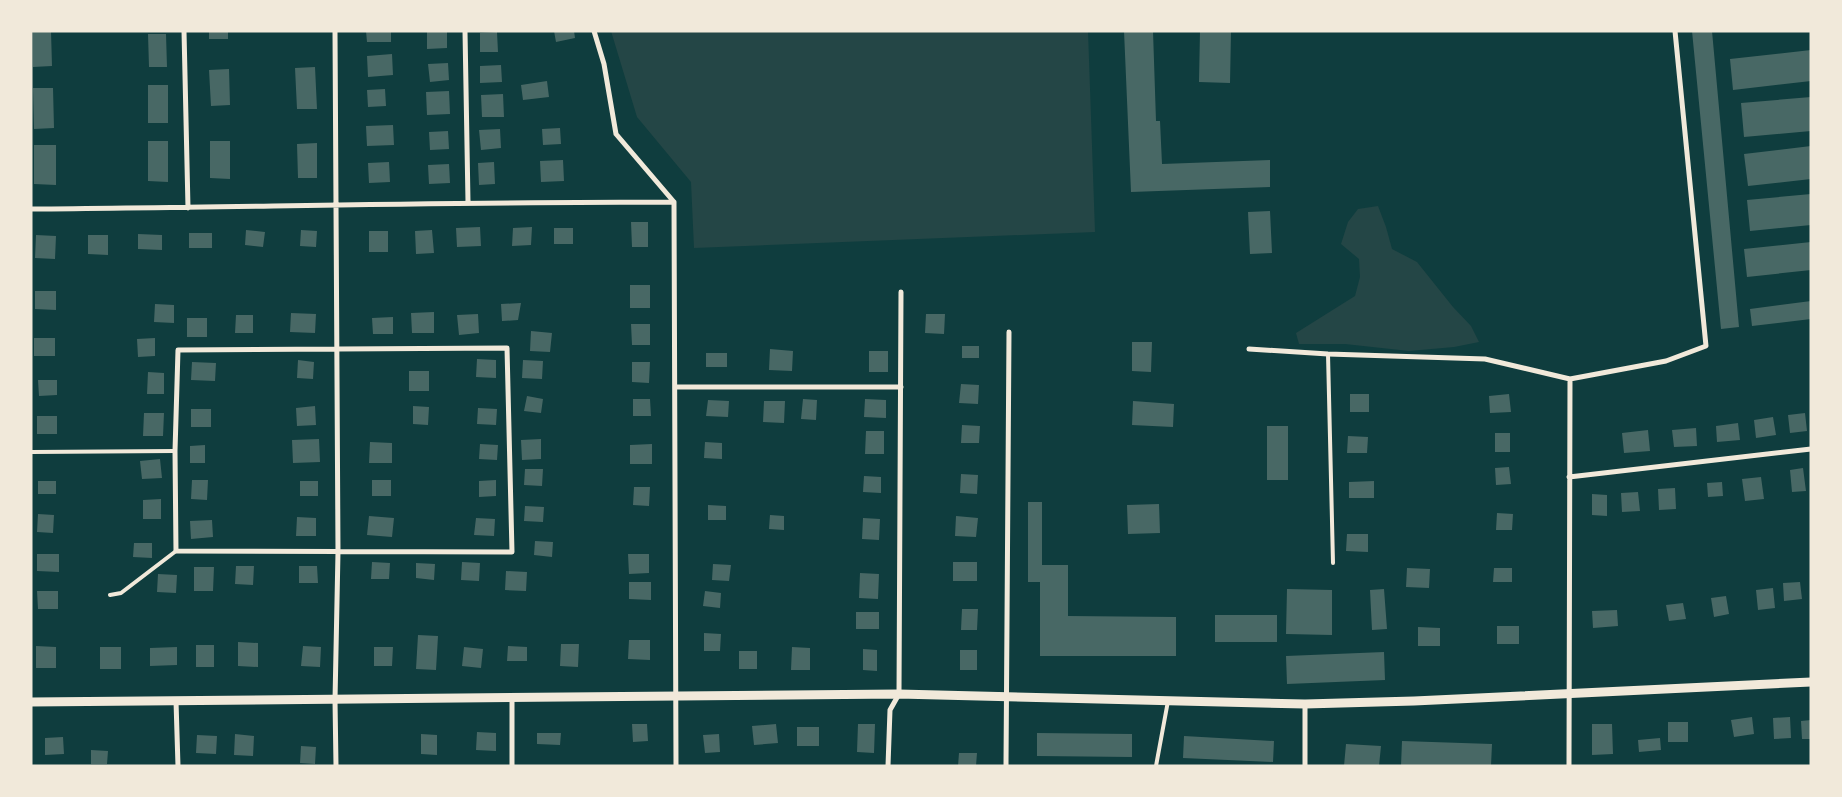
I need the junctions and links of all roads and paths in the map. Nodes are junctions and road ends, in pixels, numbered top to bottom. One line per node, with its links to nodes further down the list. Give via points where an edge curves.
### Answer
1 (184, 31): 9 (street)
2 (334, 31): 8 (street)
3 (464, 31): 6 (street)
4 (594, 31): 7 (street, via 604,64 616,134)
5 (1675, 31): 16 (street, via 1706,346 1666,361)
6 (468, 202): 7 (street); 8 (street)
7 (674, 202): 17 (street)
8 (337, 206): 9 (street); 13 (street)
9 (188, 208): 10 (street)
10 (31, 209)
11 (901, 292): 18 (street)
12 (1009, 332): 31 (street)
13 (338, 349): 20 (street, via 178,350); 24 (street); 24 (street, via 507,348 512,552)
14 (1249, 349): 15 (street)
15 (1328, 354): 16 (street, via 1485,359); 25 (lane)
16 (1570, 379): 22 (street)
17 (675, 387): 18 (street); 30 (street)
18 (901, 388): 28 (street)
19 (1811, 449): 22 (street)
20 (175, 451): 21 (lane); 23 (street)
21 (31, 452)
22 (1569, 477): 29 (street)
23 (176, 552): 24 (street); 26 (lane, via 121,593)
24 (338, 552): 33 (street)
25 (1333, 563)
26 (110, 595)
27 (1811, 682): 29 (street)
28 (899, 694): 30 (street); 31 (street); 42 (street, via 890,710)
29 (1569, 694): 37 (street); 46 (street)
30 (677, 697): 32 (street); 41 (street)
31 (1007, 697): 35 (street); 43 (street)
32 (512, 698): 33 (street); 40 (street)
33 (335, 700): 34 (street); 39 (street)
34 (176, 701): 36 (street); 38 (street)
35 (1168, 701): 37 (street); 44 (lane)
36 (31, 702)
37 (1305, 704): 45 (street)
38 (178, 766)
39 (336, 766)
40 (512, 766)
41 (676, 766)
42 (888, 766)
43 (1006, 766)
44 (1156, 766)
45 (1305, 766)
46 (1569, 766)

